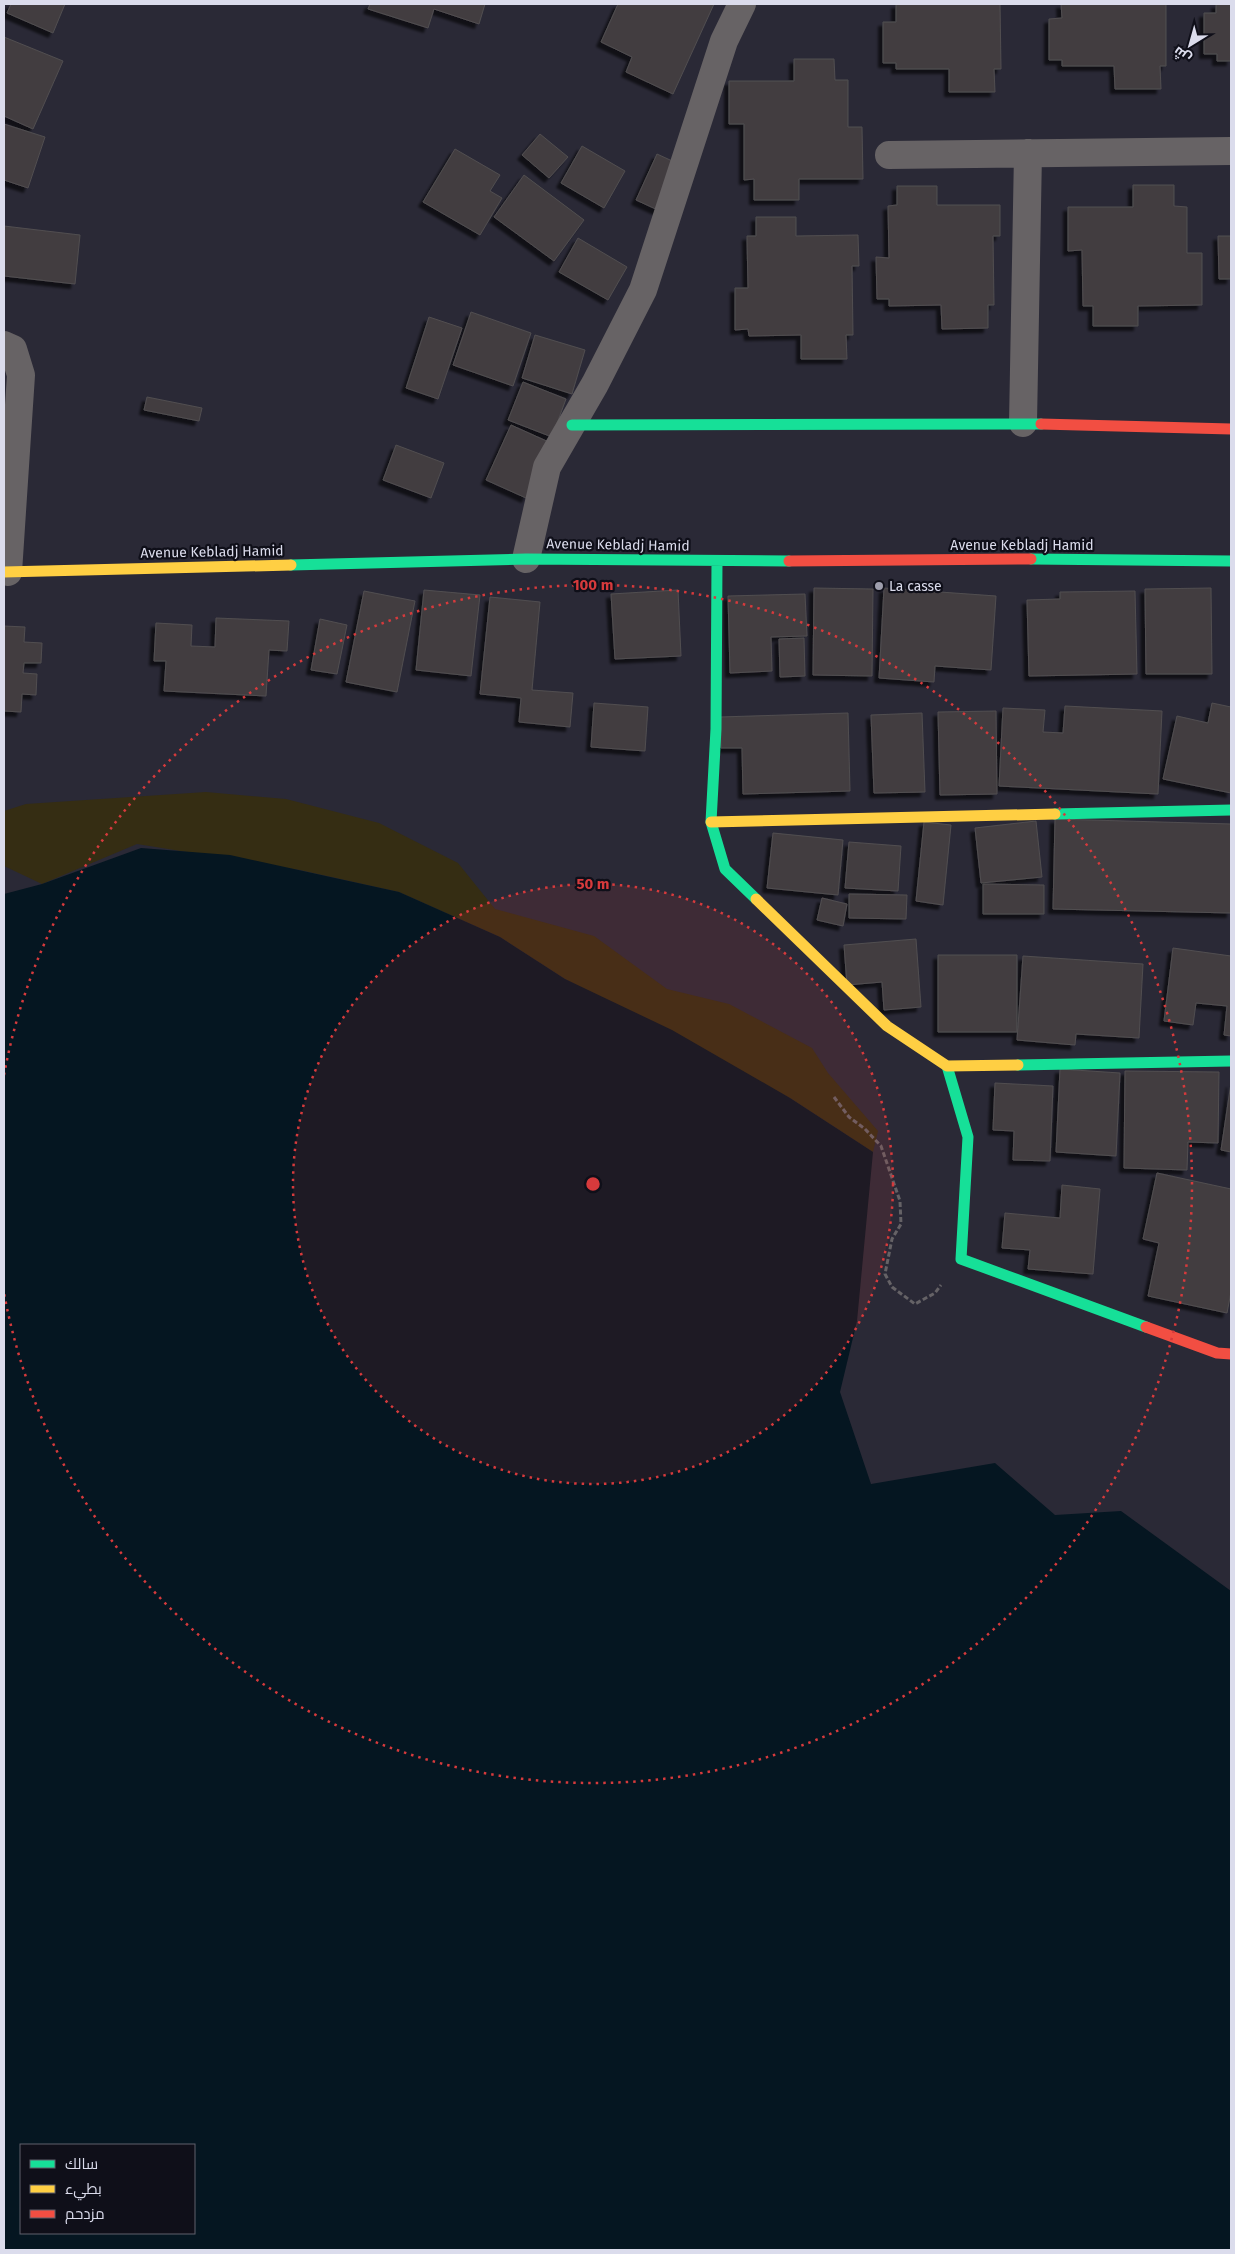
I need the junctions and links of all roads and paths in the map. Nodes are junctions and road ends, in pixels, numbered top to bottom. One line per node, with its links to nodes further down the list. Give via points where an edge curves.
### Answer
1 (742, 4): 7 (street, via 724,42 643,290)
2 (1231, 151): 3 (street)
3 (1028, 153): 4 (street); 6 (street)
4 (889, 154)
5 (4, 345): 12 (street, via 13,350 21,375)
6 (1023, 423): 7 (street); 8 (street)
7 (572, 425): 9 (street, via 547,467)
8 (1231, 429)
9 (526, 559): 11 (street, Avenue Kebladj Hamid); 12 (street, Avenue Kebladj Hamid)
10 (1231, 560): 11 (street, Avenue Kebladj Hamid)
11 (717, 562): 14 (street, via 716,729)
12 (6, 572)
13 (1231, 810): 14 (street)
14 (710, 822): 16 (street, via 725,869 887,1026)
15 (1231, 1061): 16 (street)
16 (947, 1066): 18 (street, via 968,1137)
17 (834, 1096): 18 (path, via 849,1117 881,1146 900,1200 901,1224 892,1239 885,1274 892,1287 915,1304 935,1293)
18 (961, 1259): 19 (street, via 1217,1353)
19 (1231, 1354)

